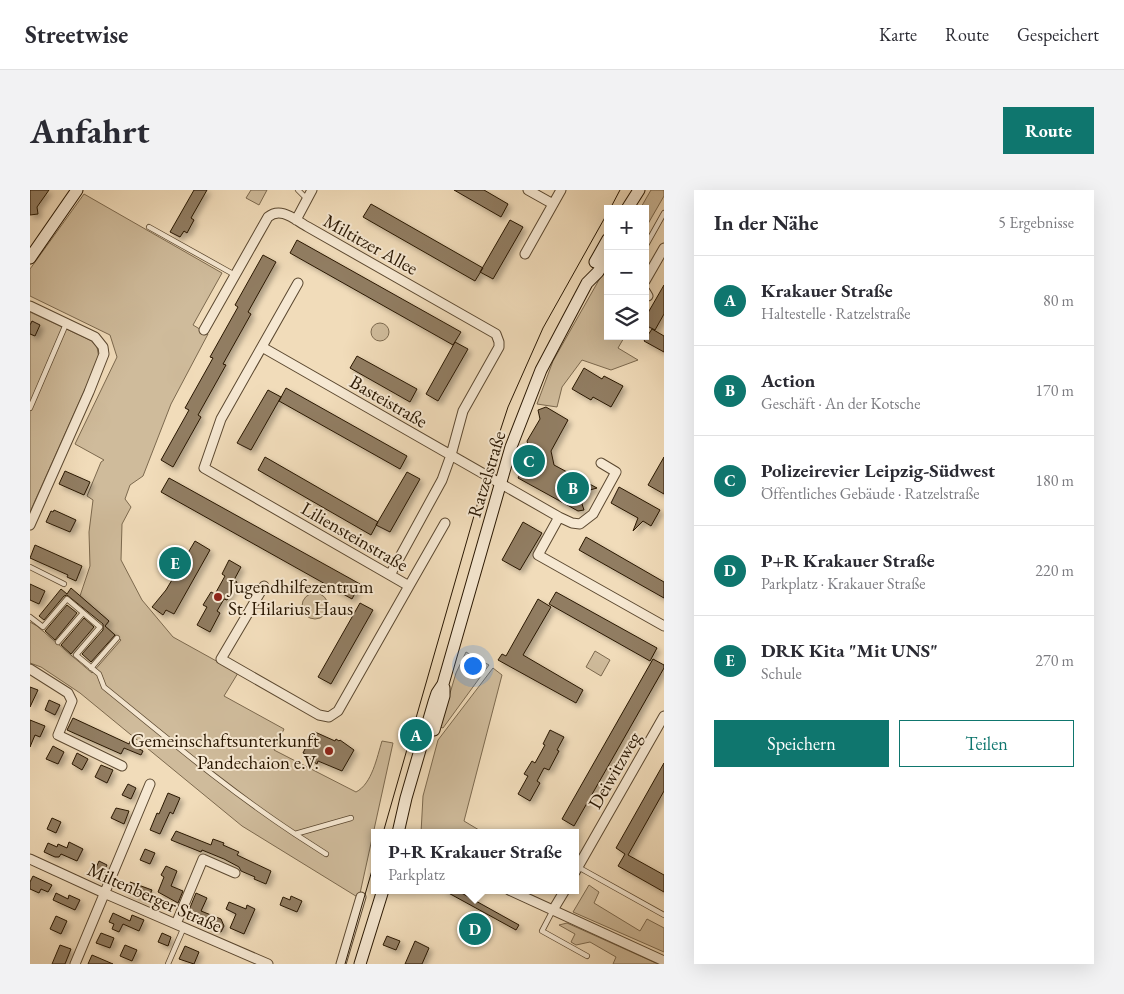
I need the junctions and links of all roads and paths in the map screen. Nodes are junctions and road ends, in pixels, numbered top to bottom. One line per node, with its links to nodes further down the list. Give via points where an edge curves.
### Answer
1 (77, 190): 17 (main road)
2 (298, 190): 7 (lane)
3 (312, 190): 7 (street)
4 (528, 190): 8 (street)
5 (562, 190): 8 (street)
6 (639, 190): 9 (main road)
7 (307, 199): 11 (street)
8 (553, 204): 16 (street)
9 (631, 205)
10 (664, 213): 13 (lane)
11 (296, 220): 20 (street, Miltitzer Allee, via 278,212 272,213); 28 (street, Miltitzer Allee, via 492,331 498,338 499,347 463,411)
12 (149, 227): 20 (lane)
13 (649, 239)
14 (604, 246): 22 (main road, Ratzelstraße)
15 (664, 248): 19 (street)
16 (524, 254)
17 (30, 258)
18 (604, 262): 22 (main road, Ratzelstraße)
19 (649, 274)
20 (235, 275): 25 (street, Miltitzer Allee)
21 (298, 283): 26 (street, Liliensteinstraße)
22 (587, 283): 30 (main road, Ratzelstraße, via 541,370 511,447)
23 (30, 306): 24 (street)
24 (66, 324): 27 (lane); 33 (street, via 95,337 103,347 103,360)
25 (204, 330)
26 (262, 348): 28 (street, Basteistraße); 35 (street, Liliensteinstraße, via 221,419 204,468)
27 (30, 408)
28 (451, 455): 30 (street, Basteistraße); 35 (street, via 442,480)
29 (601, 463): 31 (street, Basteistraße, via 616,472 593,514 580,524)
30 (501, 483): 31 (street, Basteistraße); 46 (main road, Ratzelstraße)
31 (559, 517): 41 (street, via 538,555)
32 (445, 523): 38 (street)
33 (30, 525)
34 (30, 568): 36 (lane)
35 (390, 574): 38 (street, Liliensteinstraße)
36 (64, 584)
37 (264, 586): 38 (street, Liliensteinstraße, via 221,659 320,715 330,717 338,711)
38 (409, 586)
39 (83, 613): 40 (lane, via 67,599 43,627); 43 (lane); 44 (lane, via 100,627 76,655)
40 (30, 617)
41 (664, 626)
42 (117, 638): 44 (lane)
43 (58, 642)
44 (92, 668): 53 (lane, via 99,674 104,687 193,760 256,809)
45 (30, 670): 48 (street, via 68,693 72,701 58,735)
46 (443, 684): 51 (main road, Ratzelstraße, via 437,692); 52 (main road, Ratzelstraße, via 444,696)
47 (664, 716): 56 (street, Deiwitzweg)
48 (122, 766)
49 (150, 784): 59 (street)
50 (351, 818): 53 (lane)
51 (399, 829)
52 (405, 829)
53 (295, 834): 54 (lane)
54 (326, 854)
55 (30, 859): 59 (street, Miltenberger Straße)
56 (579, 863)
57 (579, 870): 65 (lane, Deiwitzweg)
58 (235, 873): 66 (street, via 203,860)
59 (104, 894): 66 (street, Miltenberger Straße); 69 (street)
60 (382, 894): 73 (main road)
61 (518, 894): 64 (street)
62 (563, 894): 64 (street)
63 (361, 897): 72 (street)
64 (553, 910): 67 (lane, via 542,930); 68 (street)
65 (664, 915)
66 (180, 926): 70 (lane); 71 (street, Miltenberger Straße)
67 (587, 956)
68 (664, 960)
69 (75, 964)
70 (168, 964)
71 (268, 964)
72 (341, 964)
73 (360, 964)

